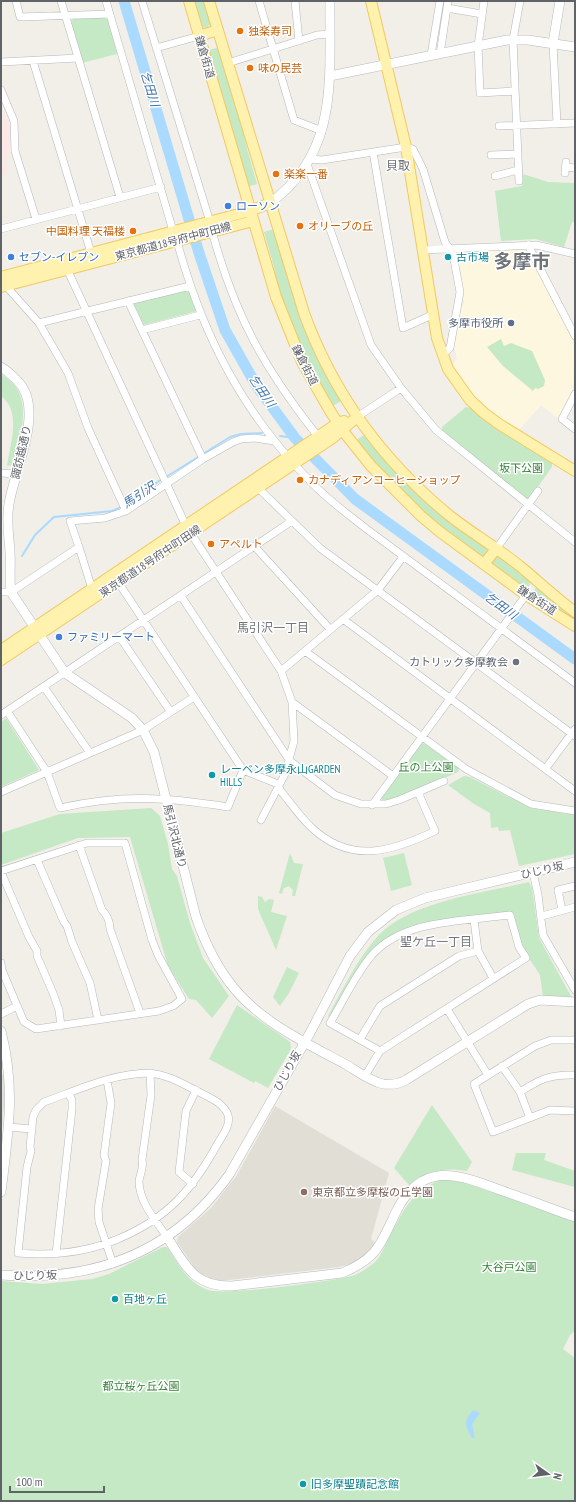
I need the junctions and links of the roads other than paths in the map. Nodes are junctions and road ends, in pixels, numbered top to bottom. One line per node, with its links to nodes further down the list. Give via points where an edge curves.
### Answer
1 (16, 1): 18 (street, via 20,17)
2 (61, 1): 18 (street)
3 (106, 1): 16 (street)
4 (142, 1): 27 (street)
5 (189, 1): 21 (main road, 鎌倉街道)
6 (209, 1): 19 (main road, 鎌倉街道)
7 (259, 1): 28 (street)
8 (296, 1): 23 (street)
9 (330, 1): 20 (street)
10 (371, 1): 35 (main road)
11 (440, 1): 30 (street)
12 (484, 1): 17 (street)
13 (520, 1): 22 (street)
14 (560, 1): 24 (street)
15 (447, 4): 17 (street); 29 (street)
16 (110, 14): 18 (street); 54 (street)
17 (482, 14): 25 (street)
18 (66, 16): 31 (street)
19 (218, 30): 21 (main road); 34 (main road, 鎌倉街道)
20 (330, 34): 23 (street); 36 (street)
21 (199, 36): 27 (street); 58 (main road, 鎌倉街道)
22 (513, 40): 24 (street); 25 (street); 38 (street)
23 (299, 41): 28 (street)
24 (553, 43): 26 (street); 40 (street)
25 (478, 46): 29 (street); 38 (street, via 480,93)
26 (575, 47)
27 (156, 48): 60 (street)
28 (273, 49): 34 (street); 43 (street, via 294,120)
29 (440, 54): 30 (street)
30 (431, 55): 35 (street)
31 (78, 58): 32 (street); 55 (street)
32 (34, 61): 33 (street); 57 (street)
33 (1, 62)
34 (228, 63): 56 (main road, 鎌倉街道)
35 (385, 64): 36 (street); 44 (main road)
36 (330, 76): 43 (street, via 329,102)
37 (1, 90): 59 (street, via 14,121 15,151)
38 (515, 91): 42 (street)
39 (575, 123): 40 (street)
40 (557, 124): 42 (street)
41 (499, 126): 42 (street)
42 (517, 126): 46 (street)
43 (322, 131): 48 (street)
44 (406, 147): 45 (street); 64 (street, via 413,149 423,169 438,224); 65 (main road)
45 (373, 152): 48 (street); 74 (street, via 402,329)
46 (518, 154): 47 (street); 51 (street)
47 (491, 155)
48 (309, 162): 56 (street, via 286,190); 79 (street)
49 (565, 167): 50 (street)
50 (575, 168)
51 (518, 170): 52 (street); 53 (street)
52 (495, 176)
53 (519, 181)
54 (161, 188): 55 (street); 62 (street)
55 (120, 197): 57 (street)
56 (270, 203): 58 (main road); 84 (main road, 鎌倉街道, via 312,334 333,377)
57 (78, 208): 59 (street); 67 (street)
58 (252, 216): 60 (main road, 東京都道18号府中町田線); 85 (main road, 鎌倉街道, via 276,297 293,341 315,386)
59 (36, 219): 61 (street)
60 (208, 227): 62 (main road, 東京都道18号府中町田線); 88 (street, via 232,296 257,349)
61 (1, 229)
62 (177, 235): 67 (main road, 東京都道18号府中町田線); 70 (street)
63 (528, 245): 64 (street); 66 (street, via 536,244); 77 (street)
64 (448, 249): 65 (street); 80 (street, via 453,254 460,299 450,348)
65 (422, 250): 74 (main road)
66 (575, 254)
67 (93, 258): 68 (main road, 東京都道18号府中町田線); 69 (main road, 東京都道18号府中町田線)
68 (67, 269): 69 (main road, 東京都道18号府中町田線); 72 (street)
69 (3, 283): 75 (street)
70 (190, 286): 71 (street); 73 (street)
71 (128, 301): 72 (street); 76 (street)
72 (86, 312): 75 (street); 94 (street)
73 (200, 315): 76 (street); 87 (street, via 227,372)
74 (432, 315): 80 (main road)
75 (39, 323): 98 (street, via 68,373 88,428)
76 (142, 330): 89 (street)
77 (575, 336)
78 (379, 342): 79 (street)
79 (371, 346): 82 (street)
80 (442, 355): 91 (main road, via 457,383 484,413)
81 (1, 367): 93 (street, 諏訪越通り, via 24,389 29,406 28,426)
82 (401, 388): 84 (street); 97 (street, via 436,430)
83 (575, 394): 86 (street, via 562,419)
84 (357, 417): 85 (main road, 東京都道18号府中町田線); 104 (main road, 鎌倉街道, via 420,490)
85 (340, 427): 88 (main road, 東京都道18号府中町田線); 106 (main road, 鎌倉街道, via 371,466 400,496 440,532)
86 (575, 429)
87 (274, 441): 89 (street, via 263,438 241,439); 90 (street)
88 (318, 442): 90 (main road, 東京都道18号府中町田線)
89 (201, 456): 94 (street)
90 (293, 460): 95 (main road, 東京都道18号府中町田線); 105 (street, via 336,505)
91 (575, 471)
92 (1, 473): 93 (street)
93 (16, 474): 113 (street, 諏訪越通り, via 6,520)
94 (166, 483): 98 (street); 100 (street)
95 (255, 485): 99 (street); 100 (main road, 東京都道18号府中町田線)
96 (538, 491): 97 (street)
97 (528, 505): 101 (street); 104 (street)
98 (124, 507): 102 (street, via 105,518 70,521)
99 (292, 521): 103 (street); 111 (street, via 320,548)
100 (189, 529): 107 (street); 109 (main road, 東京都道18号府中町田線); 110 (main road, 東京都道18号府中町田線)
101 (575, 542)
102 (79, 547): 110 (street); 113 (street)
103 (255, 547): 107 (street); 121 (street)
104 (496, 549): 106 (main road); 108 (main road, 鎌倉街道)
105 (403, 556): 111 (street); 120 (street)
106 (484, 564): 115 (main road, 鎌倉街道)
107 (216, 572): 114 (street); 128 (street)
108 (536, 581): 115 (main road); 116 (main road, 鎌倉街道)
109 (118, 582): 118 (street); 122 (main road, 東京都道18号府中町田線)
110 (92, 589): 122 (main road, 東京都道18号府中町田線)
111 (378, 590): 117 (street); 127 (street)
112 (1, 592): 113 (street)
113 (11, 592): 122 (street, 諏訪越通り)
114 (181, 596): 118 (street); 141 (street)
115 (524, 598): 119 (main road, 鎌倉街道); 120 (street)
116 (575, 612)
117 (343, 619): 121 (street); 133 (street)
118 (145, 620): 123 (street); 132 (street)
119 (575, 626)
120 (503, 627): 127 (street); 130 (street)
121 (330, 629): 125 (street)
122 (37, 631): 124 (main road, 東京都道18号府中町田線); 126 (main road, 東京都道18号府中町田線); 129 (street, 馬引沢北通り)
123 (120, 636): 129 (street); 135 (street)
124 (1, 650)
125 (305, 651): 128 (street); 139 (street)
126 (1, 660)
127 (476, 663): 133 (street); 138 (street)
128 (281, 671): 134 (street)
129 (65, 673): 131 (street); 137 (street, 馬引沢北通り, via 126,713)
130 (575, 683)
131 (44, 687): 136 (street); 140 (street)
132 (194, 697): 135 (street); 143 (street)
133 (450, 698): 139 (street); 142 (street)
134 (292, 702): 141 (street, via 294,741); 145 (street)
135 (170, 711): 137 (street)
136 (4, 713): 144 (street)
137 (143, 730): 140 (street); 151 (street, 馬引沢北通り, via 154,752)
138 (574, 733): 142 (street)
139 (422, 737): 145 (street); 153 (street, via 462,772 531,804)
140 (90, 753): 144 (street)
141 (290, 761): 147 (street); 152 (street, via 335,795)
142 (546, 768): 148 (street)
143 (243, 770): 147 (street); 151 (street, via 228,807)
144 (47, 772): 149 (street); 151 (street, via 60,808 92,801)
145 (393, 776): 152 (street)
146 (444, 781): 150 (street)
147 (278, 784): 150 (street, via 280,790 312,828 328,840 364,851 393,849 435,831); 154 (street)
148 (575, 790)
149 (1, 792)
150 (418, 792): 152 (street, via 386,804)
151 (165, 798): 180 (street, 馬引沢北通り, via 196,918 213,959 250,1005)
152 (372, 805)
153 (575, 811)
154 (262, 820)
155 (79, 845): 156 (street); 173 (street); 173 (street, via 124,842 152,940 182,999 166,1009)
156 (37, 860): 158 (street); 175 (street, via 90,983)
157 (575, 862): 159 (street, ひじり坂)
158 (1, 871): 176 (street, via 37,951 58,1010)
159 (533, 872): 163 (street); 180 (street, ひじり坂, via 425,898 396,910 368,932 350,956)
160 (575, 886): 162 (street, via 558,890)
161 (575, 907): 162 (street)
162 (562, 910): 163 (street)
163 (542, 916): 168 (street, via 543,935)
164 (474, 920): 165 (street); 167 (street, via 510,915 519,946 526,958); 178 (street, via 411,930 374,953 330,1022)
165 (478, 951): 167 (street); 178 (street, via 459,956 380,1006)
166 (1, 963): 171 (street)
167 (493, 978): 172 (street)
168 (572, 980): 169 (street)
169 (575, 990)
170 (575, 1002): 181 (street, 馬引沢北通り, via 540,1000 528,1004)
171 (17, 1006): 174 (street); 176 (street, via 24,1022 30,1027 42,1029)
172 (447, 1009): 181 (street); 182 (street)
173 (140, 1013): 175 (street)
174 (1, 1014)
175 (98, 1020): 176 (street)
176 (61, 1026)
177 (1, 1031): 194 (street, via 9,1071)
178 (360, 1039): 182 (street)
179 (575, 1040): 183 (street, via 551,1040 535,1046)
180 (304, 1041): 187 (street, 馬引沢北通り); 200 (street, ひじり坂, via 229,1175 196,1214)
181 (468, 1042): 185 (street); 187 (street, 馬引沢北通り, via 399,1084 382,1084)
182 (380, 1051): 187 (street)
183 (502, 1066): 185 (street); 190 (street)
184 (150, 1073): 188 (street); 189 (street, via 178,1080); 199 (street, via 151,1095 139,1180 144,1203)
185 (488, 1075): 193 (street, via 474,1084 493,1132)
186 (575, 1075): 190 (street, via 559,1074 540,1079)
187 (365, 1076)
188 (107, 1080): 191 (street); 201 (street, via 110,1111 98,1209 99,1222)
189 (196, 1090): 196 (street, via 186,1111 179,1172); 196 (street, via 222,1106 228,1118 226,1127)
190 (520, 1092): 193 (street)
191 (68, 1094): 195 (street, via 39,1106 34,1113); 202 (street, via 72,1100 72,1109)
192 (575, 1111): 193 (street, via 550,1110)
193 (530, 1118)
194 (9, 1127): 195 (street); 197 (street)
195 (31, 1129): 202 (street, via 30,1162 27,1167 18,1253)
196 (193, 1184): 199 (street, via 175,1204)
197 (1, 1192)
198 (575, 1217): 200 (street, via 466,1177 443,1174 419,1184 408,1193 381,1245 359,1266 342,1273 232,1286 219,1286 199,1280 186,1266)
199 (155, 1218): 200 (street); 201 (street)
200 (167, 1237): 203 (street, ひじり坂)
201 (106, 1243): 202 (street, via 91,1249); 203 (street)
202 (56, 1254)
203 (113, 1264): 204 (street, ひじり坂, via 59,1276)
204 (1, 1275)

